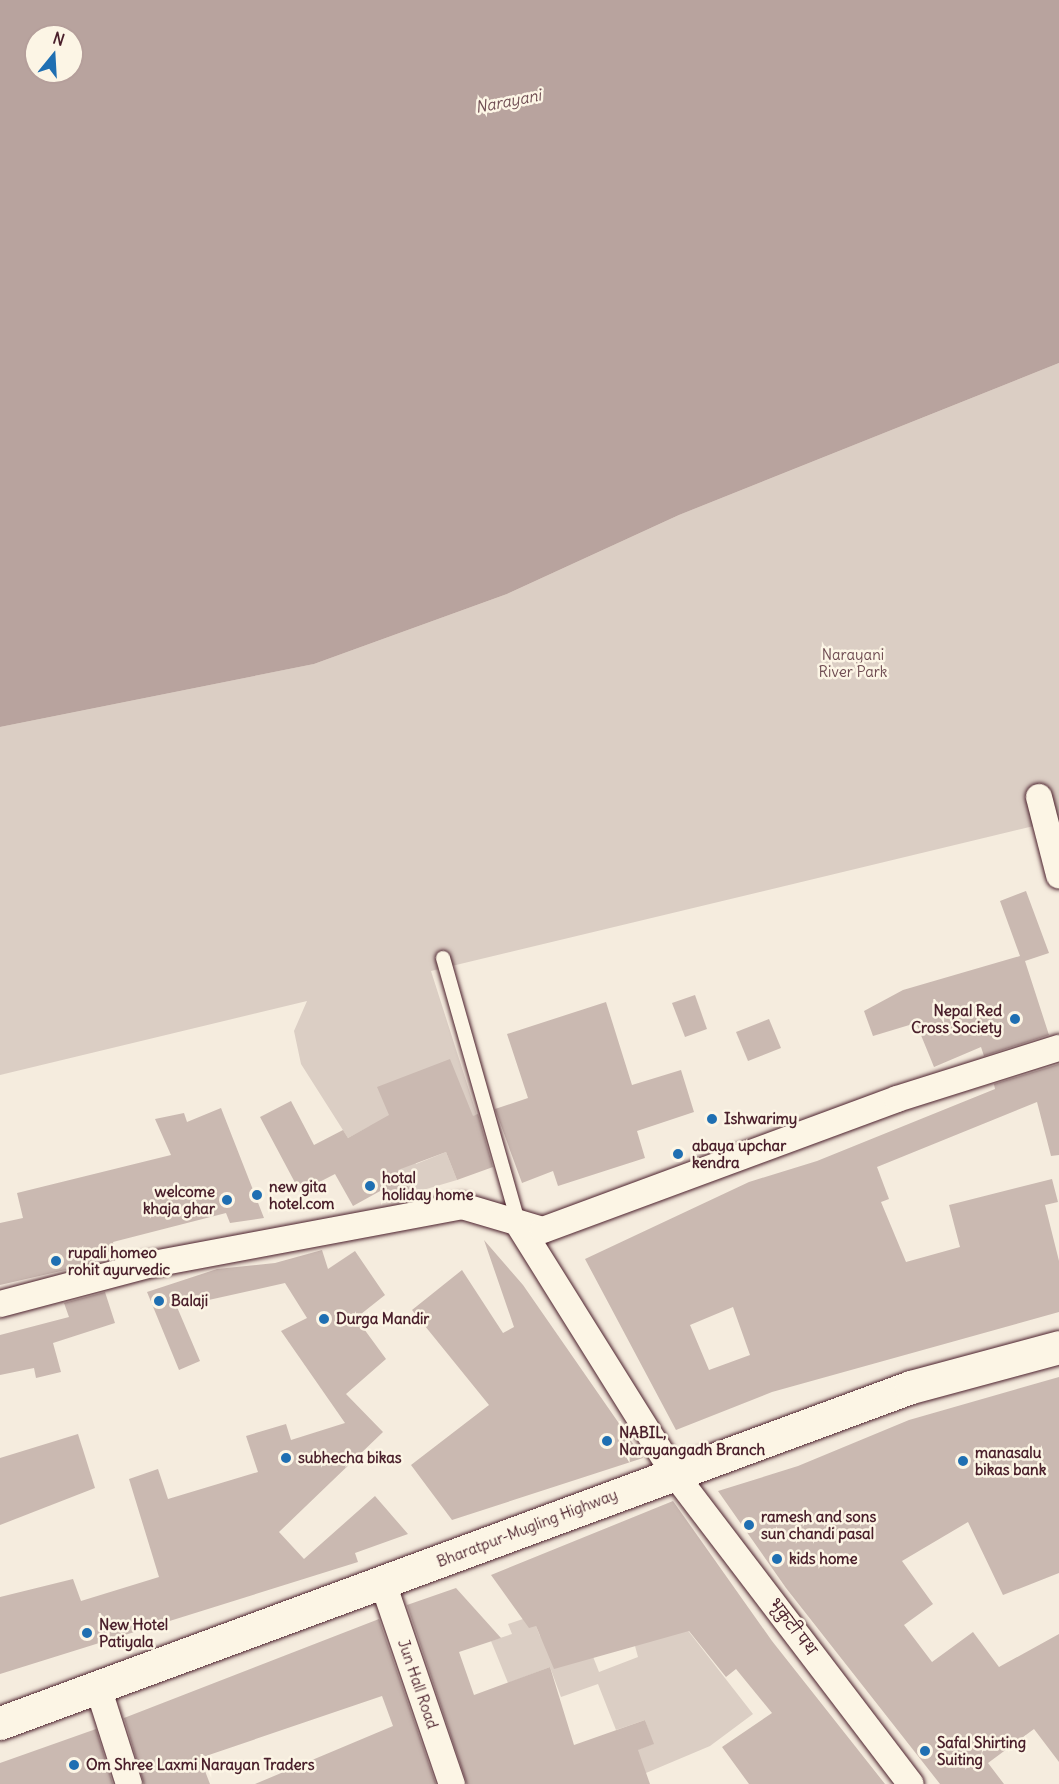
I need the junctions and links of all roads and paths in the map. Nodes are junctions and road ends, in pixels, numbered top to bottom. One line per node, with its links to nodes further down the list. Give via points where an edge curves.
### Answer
1 (1040, 797): 2 (street)
2 (1059, 875)
3 (443, 958): 5 (lane)
4 (1059, 1048): 5 (street, via 897,1099 561,1225 543,1230)
5 (520, 1227): 6 (street, via 462,1206 148,1265); 8 (street, भृकुटी पथ)
6 (0, 1304)
7 (1059, 1347): 8 (main road, Bharatpur-Mugling Highway, via 911,1387)
8 (674, 1472): 9 (main road, Bharatpur-Mugling Highway); 14 (street, भृकुटी पथ)
9 (383, 1583): 10 (main road, Bharatpur-Mugling Highway); 13 (street, Jun Hall Road)
10 (98, 1687): 11 (main road, Bharatpur-Mugling Highway); 12 (street)
11 (0, 1723)
12 (129, 1784)
13 (452, 1784)
14 (910, 1784)

